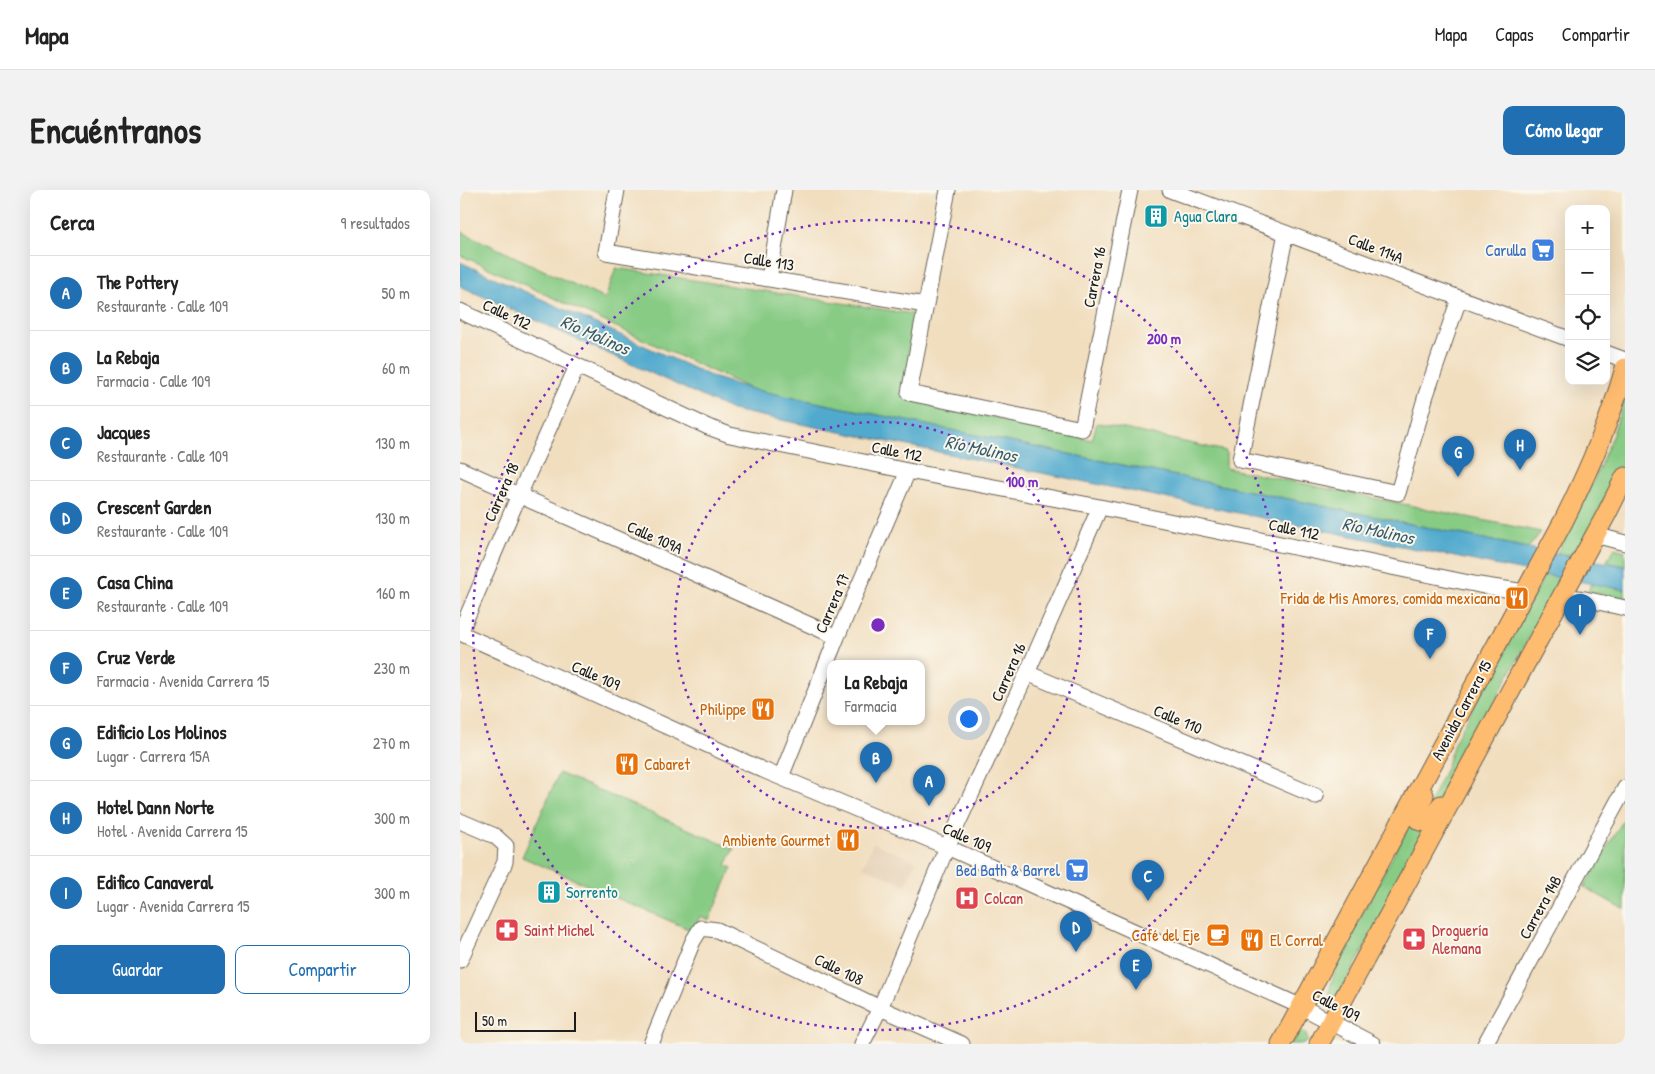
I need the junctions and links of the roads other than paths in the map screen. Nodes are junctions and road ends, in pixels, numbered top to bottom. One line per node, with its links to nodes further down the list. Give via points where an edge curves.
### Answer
1 (617, 190): 7 (street, Calle 113, via 606,252)
2 (784, 190): 7 (street)
3 (948, 190): 9 (street)
4 (1130, 190): 9 (street, Carrera 16, via 1082,429 909,393)
5 (1170, 190): 6 (street, Calle 114A)
6 (1286, 233): 8 (street, Calle 114A); 8 (street, via 1240,460 1398,493 1426,395)
7 (769, 279): 9 (street, Calle 113)
8 (1459, 299): 11 (street, Calle 114A)
9 (926, 305)
10 (460, 311): 14 (street, Calle 112)
11 (1565, 338)
12 (1610, 354): 13 (street)
13 (1625, 360)
14 (576, 366): 17 (street, Calle 112, via 730,435); 19 (street, Carrera 18)
15 (1625, 368): 23 (main road, Avenida Carrera 15, via 1605,430 1581,486)
16 (460, 469): 19 (street, Calle 109A)
17 (908, 472): 20 (street, Calle 112); 27 (street, Carrera 17)
18 (1625, 477): 21 (main road)
19 (518, 495): 26 (street, Carrera 18); 27 (street, Calle 109A)
20 (1100, 507): 23 (street, Calle 112, via 1479,585); 30 (street, Carrera 16)
21 (1593, 539): 22 (street); 24 (main road)
22 (1625, 543)
23 (1530, 584): 31 (main road, Avenida Carrera 15)
24 (1565, 590): 25 (street, via 1585,599); 32 (main road)
25 (1625, 608)
26 (460, 633): 33 (street, Calle 109)
27 (837, 637): 28 (street, Carrera 17)
28 (828, 660)
29 (827, 662): 33 (street, Carrera 17)
30 (1027, 673): 35 (street, Calle 110); 37 (street, Carrera 16)
31 (1444, 743): 32 (main road, via 1440,764 1417,811 1423,821 1434,819 1455,780); 39 (main road, Avenida Carrera 15)
32 (1474, 759): 41 (main road)
33 (781, 777): 37 (street, Calle 109)
34 (1625, 788): 48 (street, Carrera 14B)
35 (1316, 796)
36 (460, 821): 38 (street, via 495,836 506,846 505,862)
37 (947, 847): 39 (street, Calle 109); 40 (street, Carrera 16)
38 (460, 960)
39 (1302, 1007): 41 (street, Calle 109); 45 (main road, Avenida Carrera 15)
40 (880, 1008): 42 (street, Calle 108, via 717,930 701,928); 43 (street, Carrera 16); 44 (street, Calle 108)
41 (1332, 1022): 46 (main road); 47 (street, Calle 109)
42 (651, 1044)
43 (862, 1044)
44 (962, 1044)
45 (1282, 1044)
46 (1319, 1044)
47 (1373, 1044)
48 (1486, 1044)

